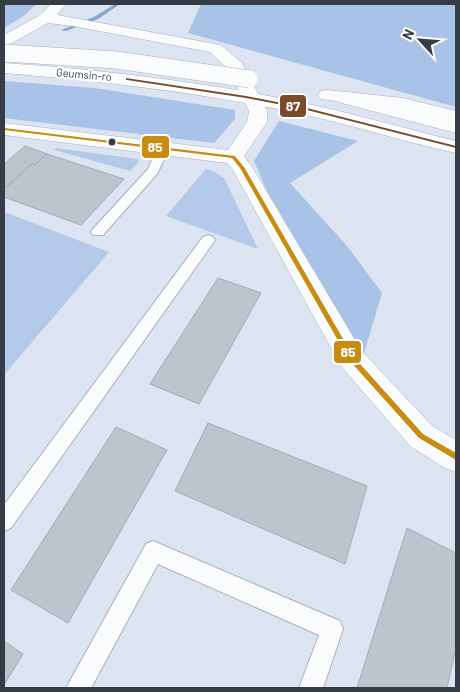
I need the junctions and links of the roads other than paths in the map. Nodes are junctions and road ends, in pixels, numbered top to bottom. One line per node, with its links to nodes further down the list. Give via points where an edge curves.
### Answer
1 (59, 4): 2 (main road)
2 (45, 18): 3 (main road); 14 (main road, via 215,48 236,67 258,111 258,122)
3 (4, 41)
4 (4, 52): 6 (main road, Geumsin-ro, bridge, via 116,60)
5 (4, 68): 6 (main road, Geumsin-ro)
6 (253, 86): 12 (main road, Geumsin-ro, via 303,108); 15 (main road)
7 (309, 90): 8 (main road)
8 (327, 95): 9 (main road, via 403,104); 10 (main road)
9 (456, 117)
10 (456, 127)
11 (4, 129): 13 (main road)
12 (456, 147)
13 (163, 148): 14 (main road); 16 (lane, via 153,171)
14 (233, 157): 18 (main road, via 242,167 351,358 421,436)
15 (456, 166)
16 (98, 232)
17 (208, 240): 19 (lane)
18 (456, 457)
19 (4, 521)
20 (78, 688): 21 (lane, via 153,551 332,630)
21 (311, 688)

